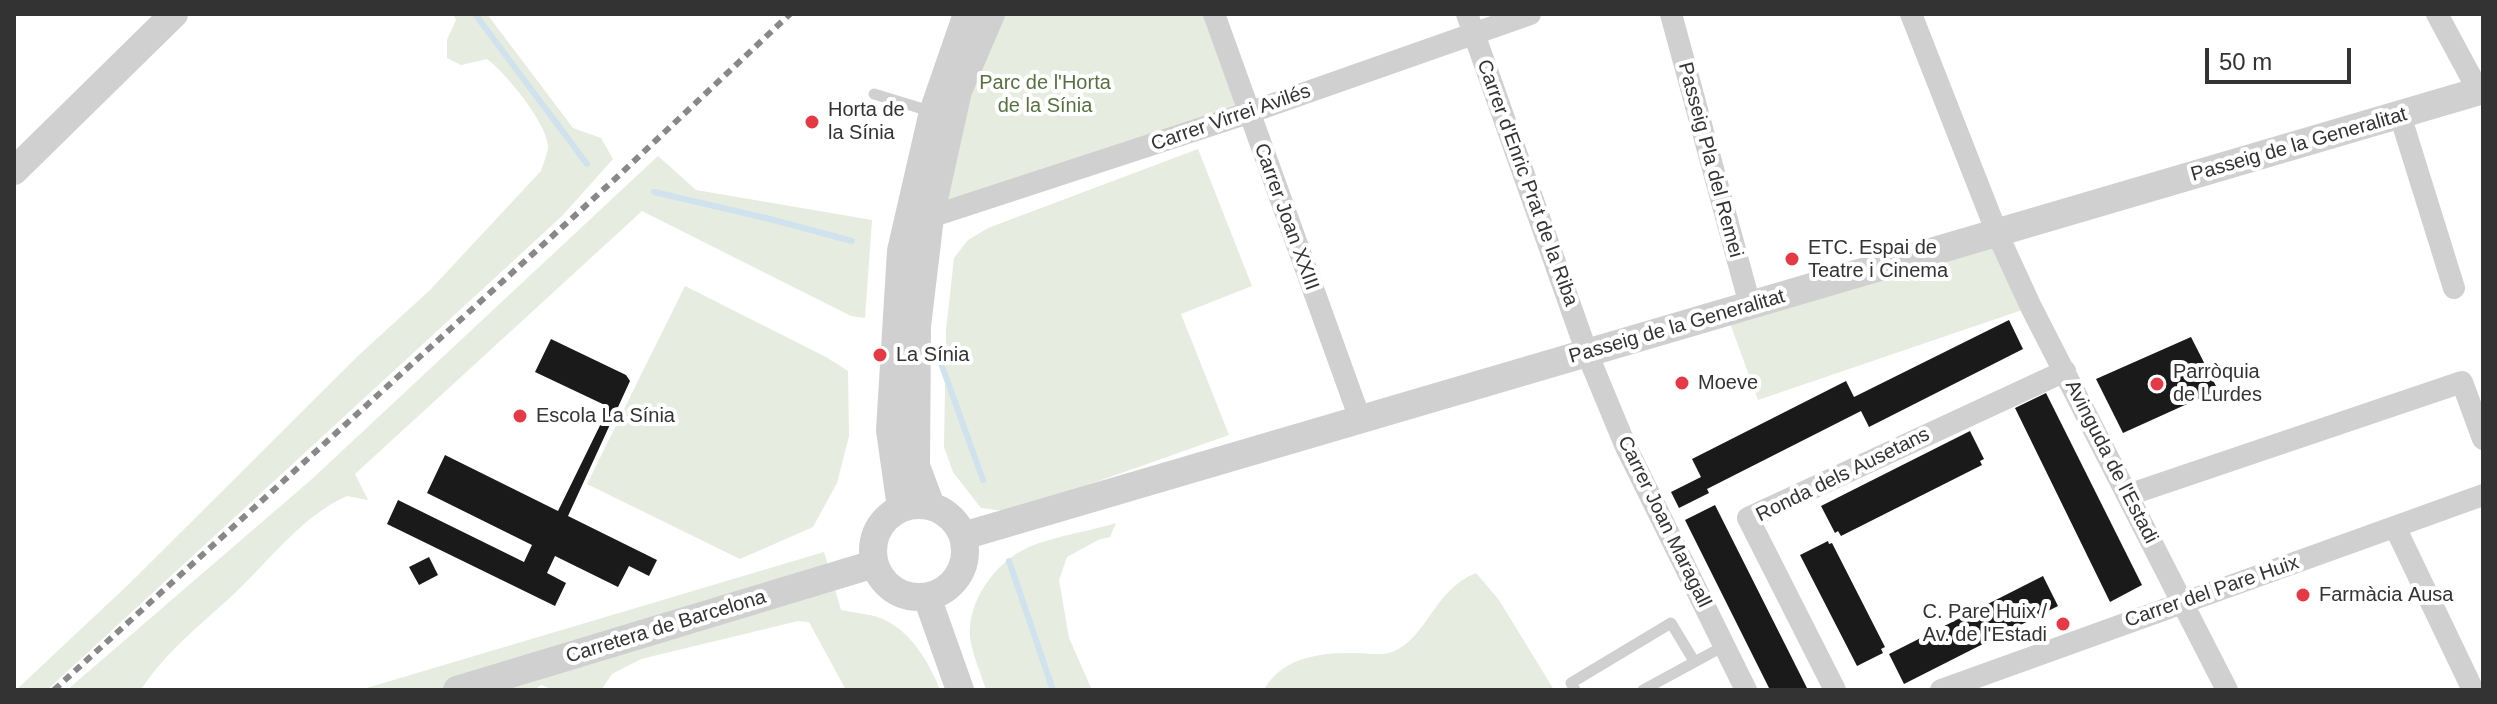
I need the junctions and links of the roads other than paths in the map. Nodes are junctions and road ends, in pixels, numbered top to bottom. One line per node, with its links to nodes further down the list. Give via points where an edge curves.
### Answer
1 (174, 14): 15 (street)
2 (967, 14): 12 (street)
3 (991, 14): 16 (street, via 958,91)
4 (1214, 14): 13 (street, Carrer Joan XXIII)
5 (1530, 14): 9 (street, Carrer Virrei Avilés)
6 (1671, 14): 19 (street, Passeig Pla del Remei)
7 (1911, 14): 17 (street, Avinguda de l'Estadi)
8 (2437, 14): 10 (street)
9 (1470, 24): 13 (street, Carrer Virrei Avilés); 20 (street, Carrer d'Enric Prat de la Riba)
10 (2481, 91): 14 (street, Passeig de la Generalitat)
11 (874, 94): 12 (lane)
12 (933, 112): 27 (street, via 901,251 890,430)
13 (1248, 113): 16 (street, Carrer Virrei Avilés); 22 (street, Carrer Joan XXIII)
14 (2400, 115): 17 (street, Passeig de la Generalitat); 18 (street)
15 (14, 171)
16 (930, 217): 26 (street, via 917,326 916,466)
17 (1997, 233): 19 (street, Passeig de la Generalitat); 21 (street, Avinguda de l'Estadi)
18 (2454, 288)
19 (1750, 305): 20 (street, Passeig de la Generalitat)
20 (1587, 353): 22 (street, Passeig de la Generalitat); 33 (street, Carrer Joan Maragall, via 1626,447)
21 (2065, 371): 24 (street, Avinguda de l'Estadi); 40 (street, Ronda dels Ausetans, via 1748,518)
22 (1360, 419): 29 (street, Passeig de la Generalitat)
23 (2483, 439): 24 (street, via 2462,382)
24 (2128, 495): 32 (street, Avinguda de l'Estadi)
25 (2483, 495): 28 (street, Carrer del Pare Huix)
26 (931, 506): 27 (street); 29 (street, via 956,522)
27 (901, 508): 30 (street, via 889,515 874,537)
28 (2395, 527): 32 (street, Carrer del Pare Huix); 43 (street)
29 (963, 536): 31 (street, via 963,567 942,592)
30 (874, 564): 31 (street, via 879,576 900,594); 35 (street, Carretera de Barcelona)
31 (927, 597): 36 (street)
32 (2183, 603): 41 (street, Carrer del Pare Huix); 42 (street, Avinguda de l'Estadi)
33 (1724, 646): 34 (lane); 39 (street, Carrer Joan Maragall)
34 (1694, 661): 37 (lane, via 1671,623 1571,683); 38 (lane)
35 (457, 690)
36 (960, 690)
37 (1575, 690)
38 (1643, 690)
39 (1746, 690)
40 (1835, 690)
41 (1941, 690)
42 (2227, 690)
43 (2473, 690)

